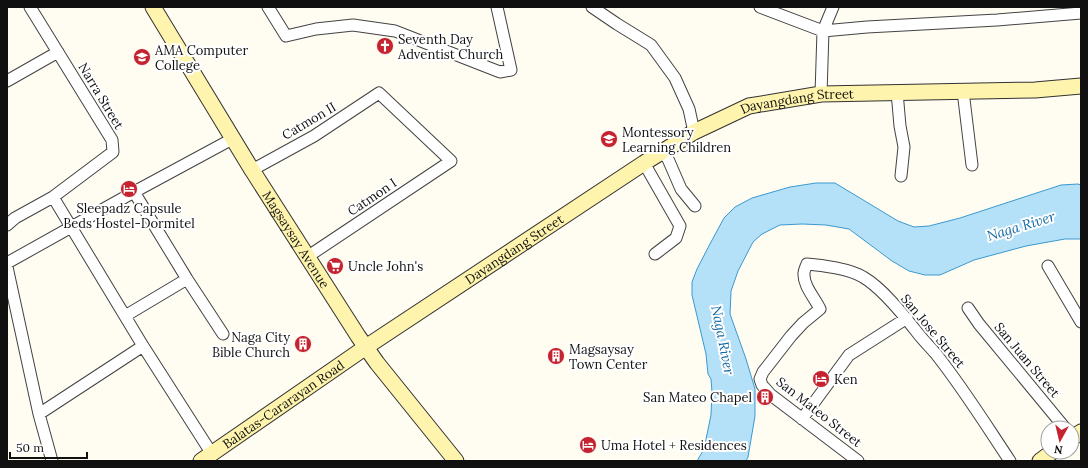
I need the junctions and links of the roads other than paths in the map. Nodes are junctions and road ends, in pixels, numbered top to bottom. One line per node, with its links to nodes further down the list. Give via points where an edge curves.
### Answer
1 (30, 7): 11 (street, Narra Street)
2 (153, 7): 19 (main road, Magsaysay Avenue)
3 (268, 7): 4 (street, via 286,36 316,29 360,26 395,32 500,72 511,70)
4 (497, 7)
5 (592, 7): 18 (street, via 652,46 675,78)
6 (760, 7): 10 (street)
7 (833, 7): 10 (street)
8 (1058, 11): 9 (street); 10 (street, via 997,20)
9 (1081, 13)
10 (823, 31): 17 (street)
11 (58, 52): 12 (street); 26 (street, Narra Street, via 112,140 113,152)
12 (7, 81)
13 (1081, 86): 14 (main road, Dayangdang Street, via 1036,90)
14 (963, 91): 15 (main road, Dayangdang Street); 22 (street)
15 (897, 92): 17 (main road, Dayangdang Street); 24 (street, via 904,147)
16 (379, 94): 23 (street, Catmon II, via 314,136); 31 (street, Catmon I, via 451,161)
17 (821, 94): 18 (main road, Dayangdang Street, via 749,106)
18 (694, 132): 20 (main road, Dayangdang Street)
19 (234, 138): 23 (main road, Magsaysay Avenue); 25 (street)
20 (662, 152): 21 (main road, Dayangdang Street); 27 (street, via 668,159 681,189)
21 (644, 164): 30 (street, via 680,226 676,238); 43 (main road, Dayangdang Street)
22 (972, 165)
23 (252, 170): 31 (main road, Magsaysay Avenue)
24 (901, 176)
25 (134, 192): 29 (street); 36 (street)
26 (53, 197): 28 (street, Narra Street); 29 (street)
27 (696, 206)
28 (7, 225)
29 (71, 227): 32 (street); 38 (street)
30 (655, 254)
31 (307, 257): 43 (main road, Magsaysay Avenue)
32 (7, 264)
33 (1048, 266): 40 (street)
34 (7, 267): 44 (street)
35 (805, 268): 39 (street, San Jose Street, via 807,264 814,264 862,276); 45 (street, San Mateo Street, via 804,280 820,309 790,336 760,379 771,395)
36 (187, 279): 38 (street); 41 (street)
37 (968, 308): 46 (street, San Juan Street)
38 (125, 316): 42 (street)
39 (907, 318): 45 (street, via 849,355); 51 (street, San Jose Street, via 968,397)
40 (1081, 322)
41 (223, 334)
42 (143, 346): 44 (street); 47 (street)
43 (366, 348): 47 (main road, Balatas-Cararayan Road); 49 (main road, Magsaysay Avenue)
44 (39, 414): 48 (street)
45 (802, 419): 50 (street, San Mateo Street)
46 (1061, 420)
47 (207, 457)
48 (52, 461)
49 (456, 461)
50 (858, 461)
51 (1010, 461)

